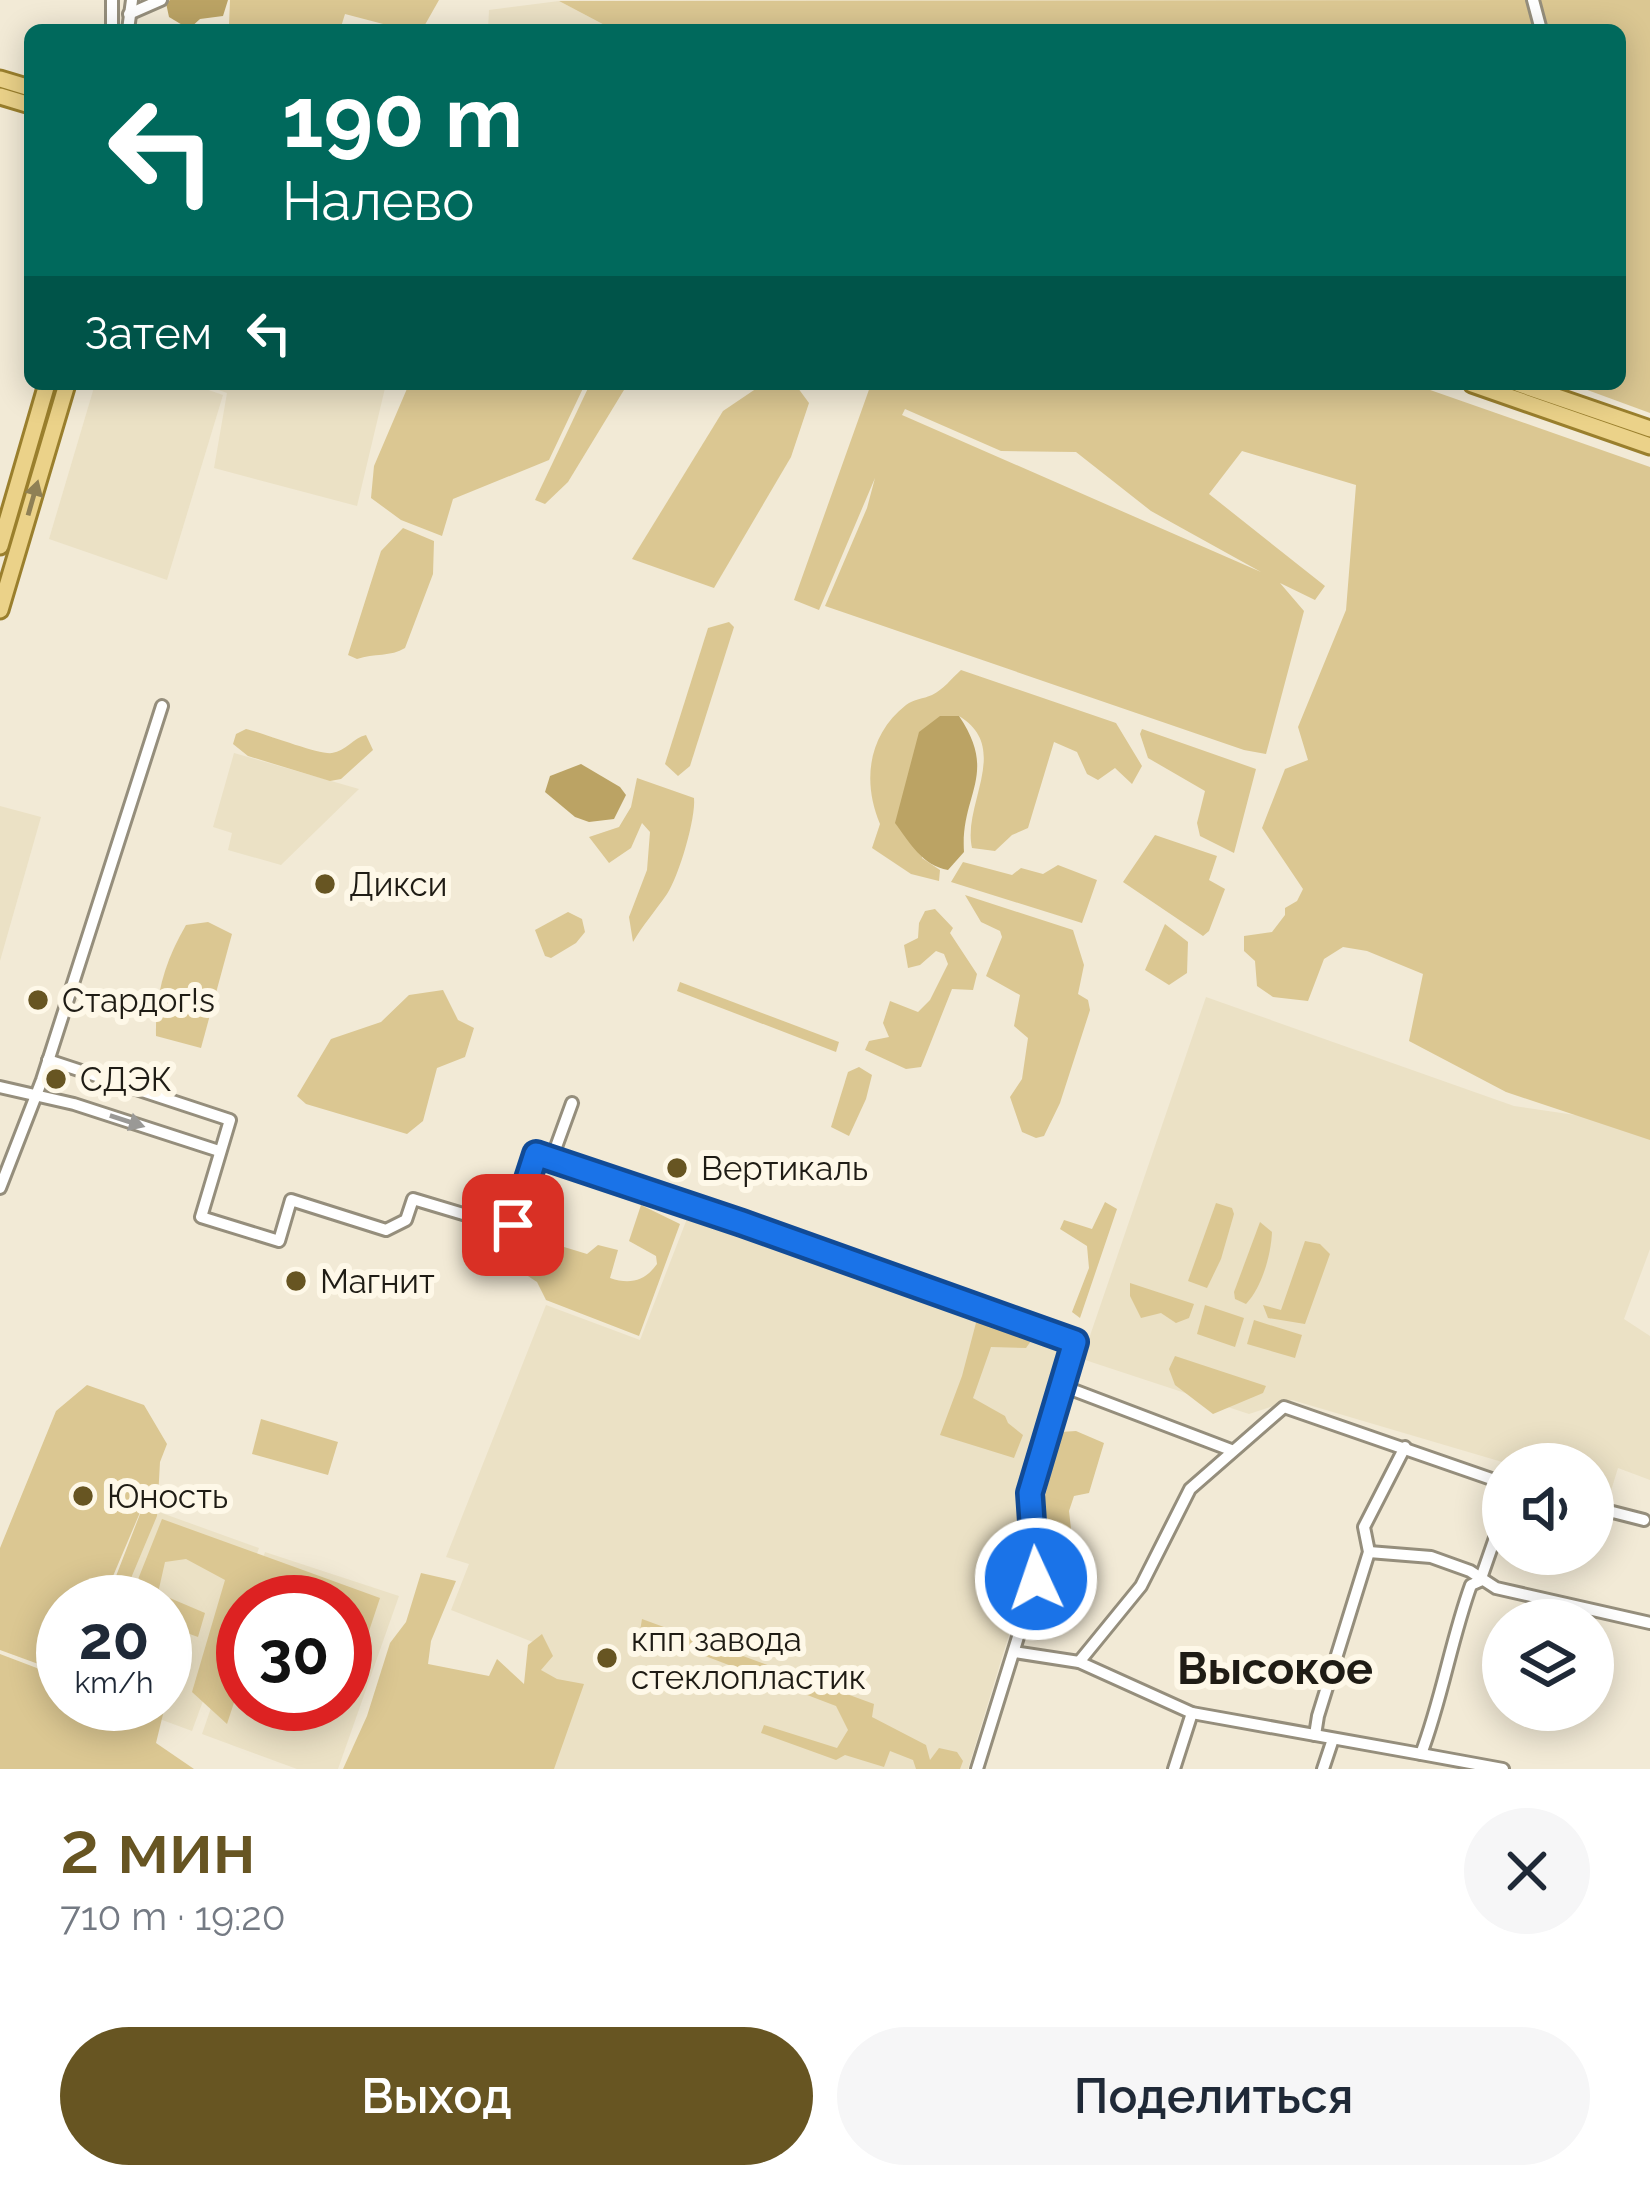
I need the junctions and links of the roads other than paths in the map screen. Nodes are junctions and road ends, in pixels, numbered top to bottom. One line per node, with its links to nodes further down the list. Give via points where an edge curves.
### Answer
1 (133, 0): 3 (street)
2 (161, 0): 3 (street)
3 (129, 14): 4 (street)
4 (128, 24)
5 (46, 390): 11 (main road)
6 (65, 390): 11 (main road, one-way to 6)
7 (1489, 390): 10 (main road)
8 (1536, 390): 9 (main road)
9 (1650, 429)
10 (1650, 446)
11 (6, 549): 12 (main road)
12 (0, 610)
13 (162, 706): 14 (street)
14 (48, 1060): 16 (street); 18 (street, via 230,1120)
15 (0, 1087): 16 (street)
16 (35, 1093): 18 (street, one-way to 18); 20 (street)
17 (572, 1103): 19 (street)
18 (219, 1150): 19 (street, via 201,1217 279,1241 291,1201 386,1231 406,1220 413,1199 510,1228 536,1154)
19 (552, 1158): 21 (street, via 1075,1342)
20 (0, 1188)
21 (1060, 1385): 23 (street); 31 (street, via 1030,1493 1036,1579)
22 (1405, 1447): 23 (street, via 1284,1407); 24 (street); 27 (street, via 1364,1527)
23 (1231, 1450): 32 (street, via 1190,1490 1141,1586)
24 (1482, 1475)
25 (1614, 1512): 26 (street)
26 (1644, 1520)
27 (1370, 1552): 29 (street, via 1431,1557); 34 (street)
28 (1482, 1575): 29 (street)
29 (1480, 1581): 30 (street); 36 (street, via 1459,1618)
30 (1650, 1623)
31 (1014, 1652): 32 (street); 38 (street)
32 (1079, 1662): 33 (street)
33 (1192, 1713): 34 (street); 39 (street)
34 (1316, 1735): 35 (street)
35 (1333, 1738): 36 (street); 40 (street)
36 (1421, 1754): 37 (street)
37 (1446, 1764): 41 (street)
38 (977, 1769)
39 (1174, 1769)
40 (1323, 1769)
41 (1503, 1769)

